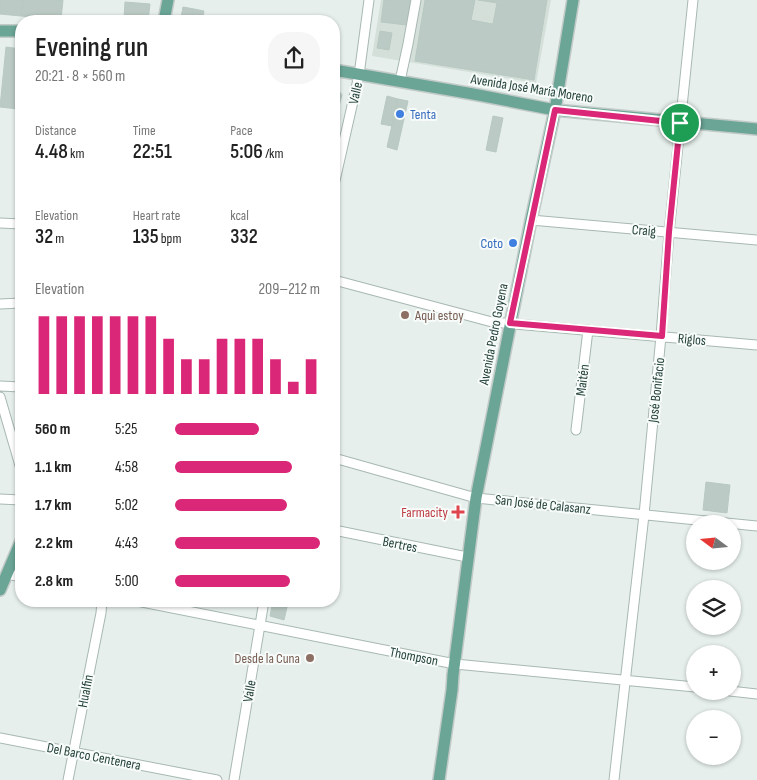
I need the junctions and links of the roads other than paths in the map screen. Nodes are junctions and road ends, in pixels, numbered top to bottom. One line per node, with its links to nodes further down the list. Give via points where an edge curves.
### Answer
1 (168, 0): 6 (main road)
2 (369, 0): 10 (street, Valle)
3 (416, 0): 11 (street)
4 (573, 0): 12 (main road, Avenida Pedro Goyena)
5 (694, 0): 13 (street, José Bonifacio)
6 (165, 15)
7 (0, 31): 8 (main road)
8 (15, 31)
9 (340, 71): 10 (main road, Avenida José María Moreno)
10 (359, 75): 11 (main road, Avenida José María Moreno); 15 (street, Valle)
11 (400, 81): 12 (main road, Avenida José María Moreno)
12 (555, 110): 13 (main road, Avenida José María Moreno); 16 (main road, Avenida Pedro Goyena)
13 (680, 123): 14 (main road, Avenida José María Moreno); 19 (street, José Bonifacio)
14 (757, 130)
15 (340, 158)
16 (531, 220): 19 (street, Craig); 24 (main road, Avenida Pedro Goyena)
17 (0, 223): 18 (street)
18 (15, 224)
19 (669, 232): 20 (street, Craig); 26 (street, José Bonifacio)
20 (757, 240)
21 (340, 282): 24 (street, Riglos, via 492,322)
22 (0, 304): 23 (street)
23 (15, 304)
24 (510, 323): 25 (street, Riglos); 34 (main road, Avenida Pedro Goyena)
25 (588, 330): 26 (street, Riglos); 31 (street, Maitén)
26 (662, 336): 27 (street, Riglos); 37 (street, José Bonifacio)
27 (757, 345)
28 (0, 386): 29 (street)
29 (15, 387)
30 (0, 397): 32 (street)
31 (576, 430)
32 (15, 448)
33 (340, 460): 34 (street, San José de Calasanz)
34 (476, 498): 37 (street, San José de Calasanz); 41 (main road, Avenida Pedro Goyena)
35 (0, 499): 36 (street)
36 (15, 500)
37 (644, 515): 38 (street, San José de Calasanz); 50 (street, José Bonifacio)
38 (757, 526)
39 (340, 531): 41 (street, Bertres)
40 (15, 555): 42 (main road)
41 (467, 557): 49 (main road, Avenida Pedro Goyena)
42 (7, 574): 43 (street); 44 (main road)
43 (15, 576)
44 (0, 590)
45 (102, 607): 55 (street, Hualfin)
46 (167, 607): 48 (street, Thompson)
47 (263, 607): 48 (street, Valle)
48 (260, 626): 49 (street, Thompson); 58 (street, Valle)
49 (454, 669): 50 (street, Thompson); 59 (main road, Avenida Pedro Goyena); 60 (main road, Avenida Pedro Goyena)
50 (625, 680): 51 (street, Thompson); 61 (street, José Bonifacio)
51 (686, 687)
52 (741, 692): 53 (street)
53 (757, 694)
54 (0, 738): 55 (street, Del Barco Centenera)
55 (73, 752): 56 (street, Hualfin); 57 (street, Del Barco Centenera)
56 (68, 780)
57 (217, 780)
58 (234, 780)
59 (433, 780)
60 (439, 780)
61 (614, 780)

